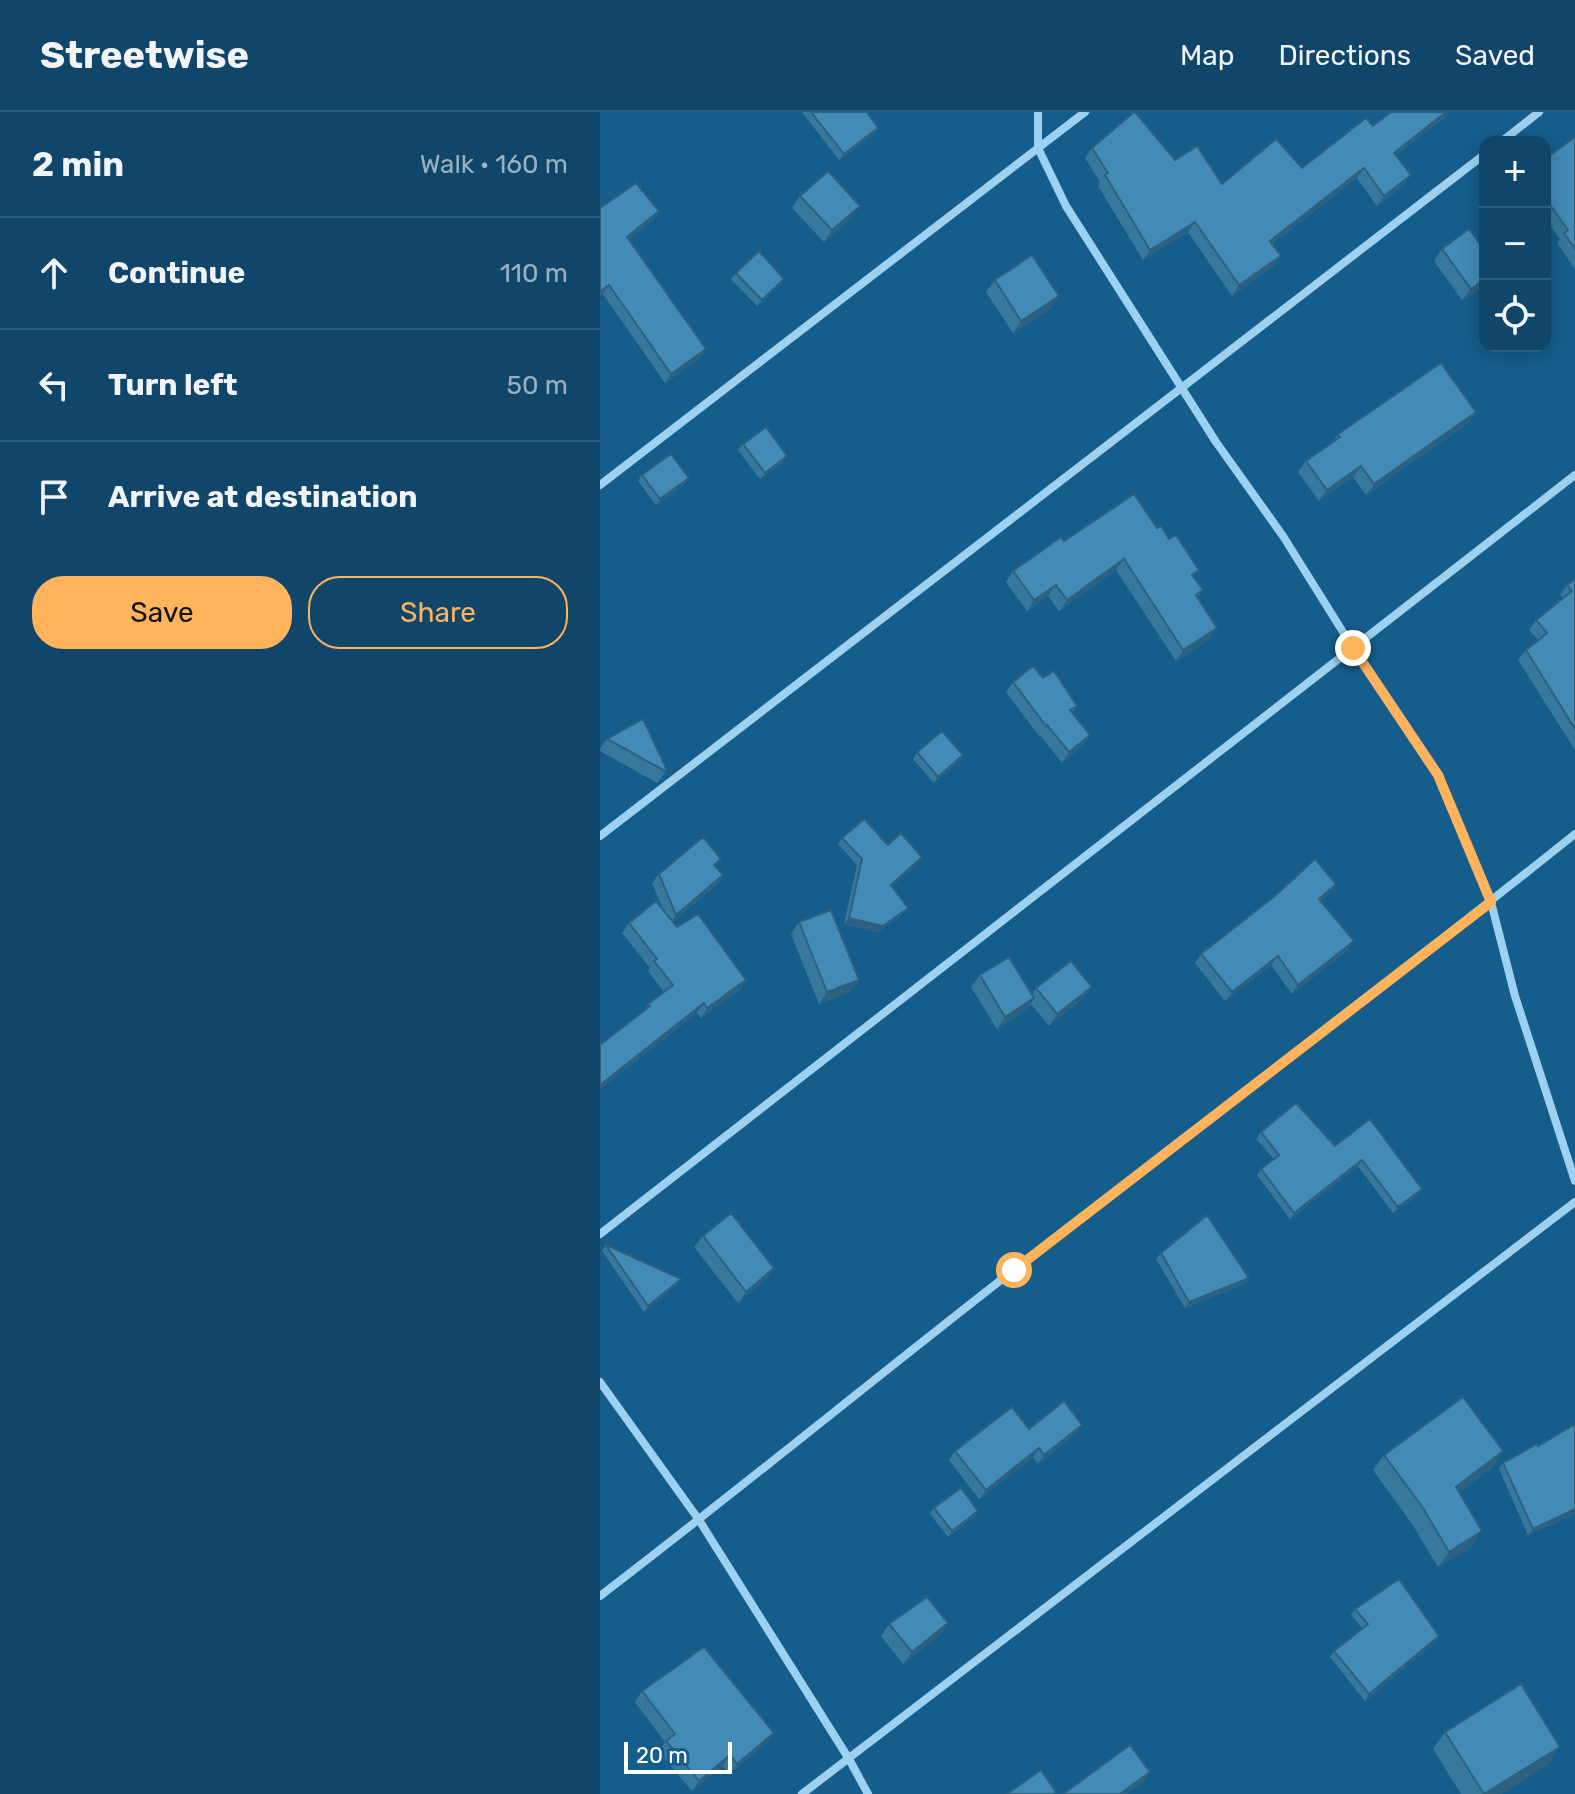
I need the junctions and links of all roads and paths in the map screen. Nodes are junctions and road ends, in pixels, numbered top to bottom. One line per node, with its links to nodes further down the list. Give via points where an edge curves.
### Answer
1 (1038, 112): 5 (street)
2 (1085, 112): 5 (street)
3 (1539, 112): 4 (street)
4 (1509, 136)
5 (1038, 148): 7 (street, via 1066,206); 9 (street)
6 (1479, 159): 7 (street)
7 (1181, 388): 10 (street); 12 (street)
8 (1575, 475): 10 (street)
9 (600, 485)
10 (1353, 648): 13 (street, via 1438,775); 16 (street)
11 (1575, 834): 13 (street)
12 (600, 836)
13 (1491, 902): 14 (street, via 1515,996); 18 (street)
14 (1575, 1181)
15 (1575, 1202): 20 (street)
16 (600, 1234)
17 (600, 1382): 18 (street)
18 (699, 1520): 19 (street); 20 (street)
19 (600, 1596)
20 (849, 1759): 21 (street); 22 (street)
21 (802, 1794)
22 (868, 1794)

